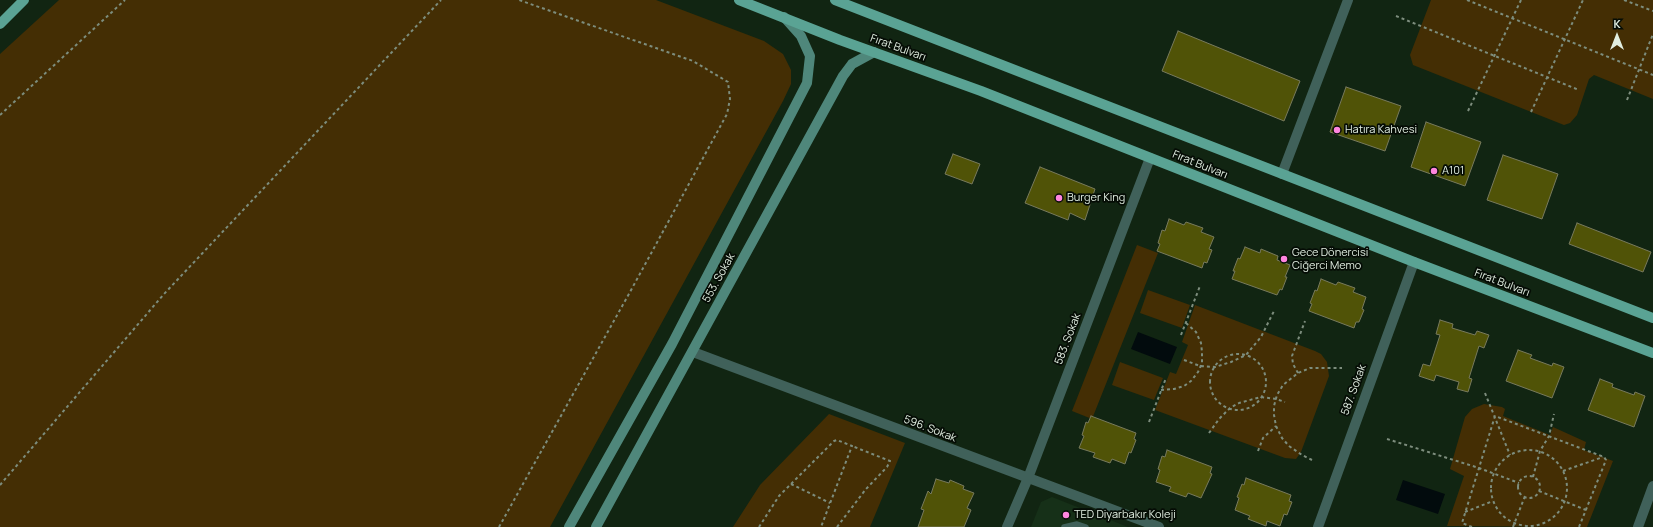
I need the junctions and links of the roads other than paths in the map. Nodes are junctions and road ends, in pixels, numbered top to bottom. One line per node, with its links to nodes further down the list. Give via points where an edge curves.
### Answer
1 (24, 0): 6 (main road)
2 (738, 0): 5 (main road, Fırat Bulvarı)
3 (835, 0): 9 (main road, Fırat Bulvarı)
4 (1348, 0): 9 (street)
5 (784, 17): 7 (main road, Fırat Bulvarı); 16 (main road, via 801,36 810,56 808,83 672,344)
6 (0, 24)
7 (874, 52): 8 (main road, Fırat Bulvarı); 12 (main road, 553. Sokak, via 852,64 843,76)
8 (1150, 158): 10 (main road, Fırat Bulvarı); 14 (street, 583. Sokak)
9 (1282, 174): 11 (main road, Fırat Bulvarı)
10 (1414, 262): 13 (main road, Fırat Bulvarı); 22 (street, 587. Sokak)
11 (1653, 318)
12 (693, 352): 14 (street, 596. Sokak); 17 (main road, 553. Sokak)
13 (1653, 353)
14 (1028, 478): 18 (street, 583. Sokak); 21 (street, 596. Sokak)
15 (1653, 486): 23 (street)
16 (569, 527)
17 (596, 527)
18 (1007, 527)
19 (1064, 527): 20 (lane, via 1077,524)
20 (1086, 527)
21 (1160, 527)
22 (1318, 527)
23 (1638, 527)

